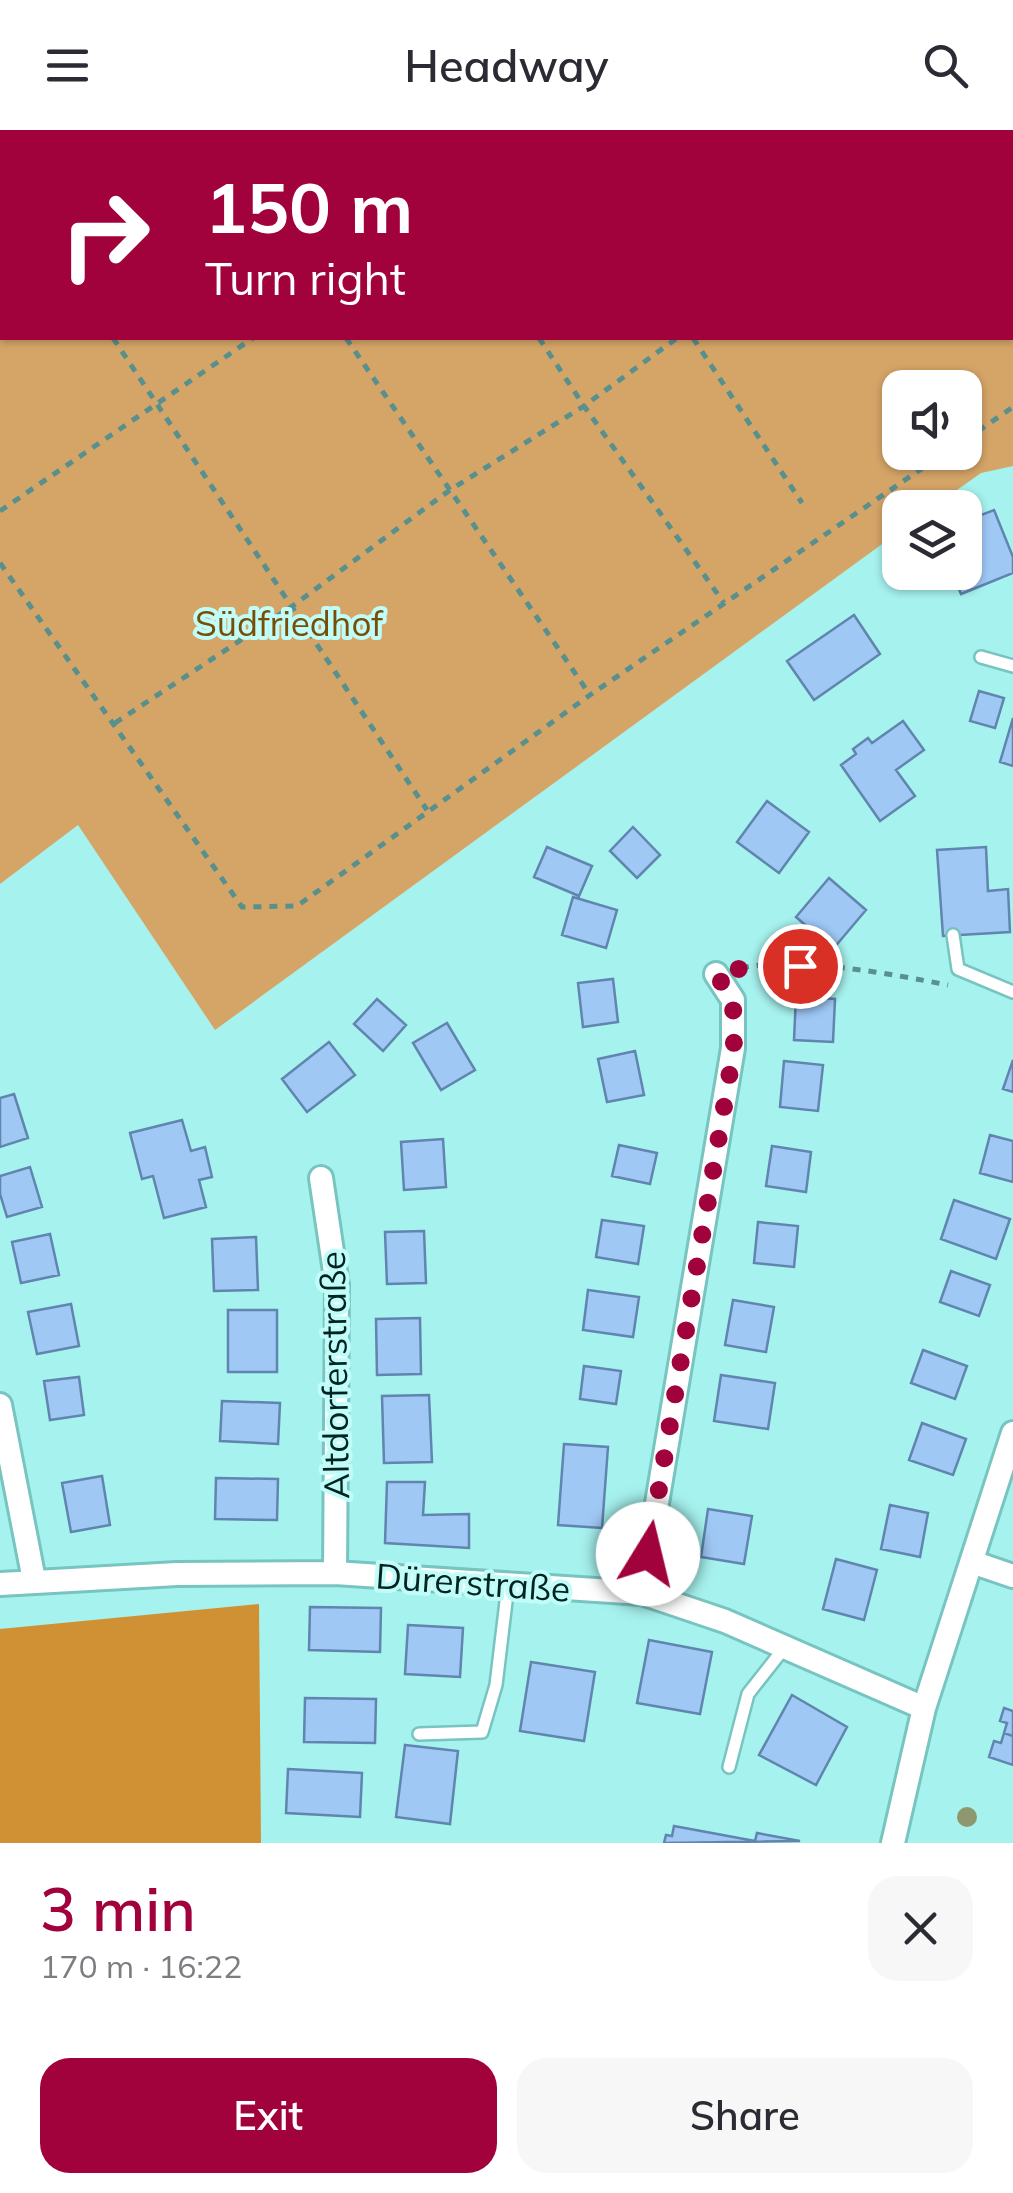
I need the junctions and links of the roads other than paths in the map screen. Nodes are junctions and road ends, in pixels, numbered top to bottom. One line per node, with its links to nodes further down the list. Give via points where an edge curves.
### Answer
1 (981, 657): 2 (lane)
2 (1013, 666)
3 (952, 936): 5 (lane, via 958,969)
4 (716, 974): 15 (street, via 733,1000 734,1048)
5 (1013, 992)
6 (321, 1178): 10 (street, Altdorferstraße, via 337,1286)
7 (0, 1404): 12 (street)
8 (1013, 1433): 9 (street)
9 (972, 1562): 11 (street); 17 (street)
10 (336, 1573): 12 (street, Dürerstraße); 14 (street, Dürerstraße)
11 (1013, 1576)
12 (34, 1580): 13 (street, Dürerstraße)
13 (0, 1584)
14 (508, 1585): 15 (street, Dürerstraße); 18 (lane, via 496,1685 482,1732)
15 (642, 1593): 16 (street, Dürerstraße)
16 (785, 1647): 17 (street, Dürerstraße); 19 (lane, via 748,1694)
17 (924, 1708): 20 (street)
18 (419, 1734)
19 (728, 1767)
20 (892, 1843)

